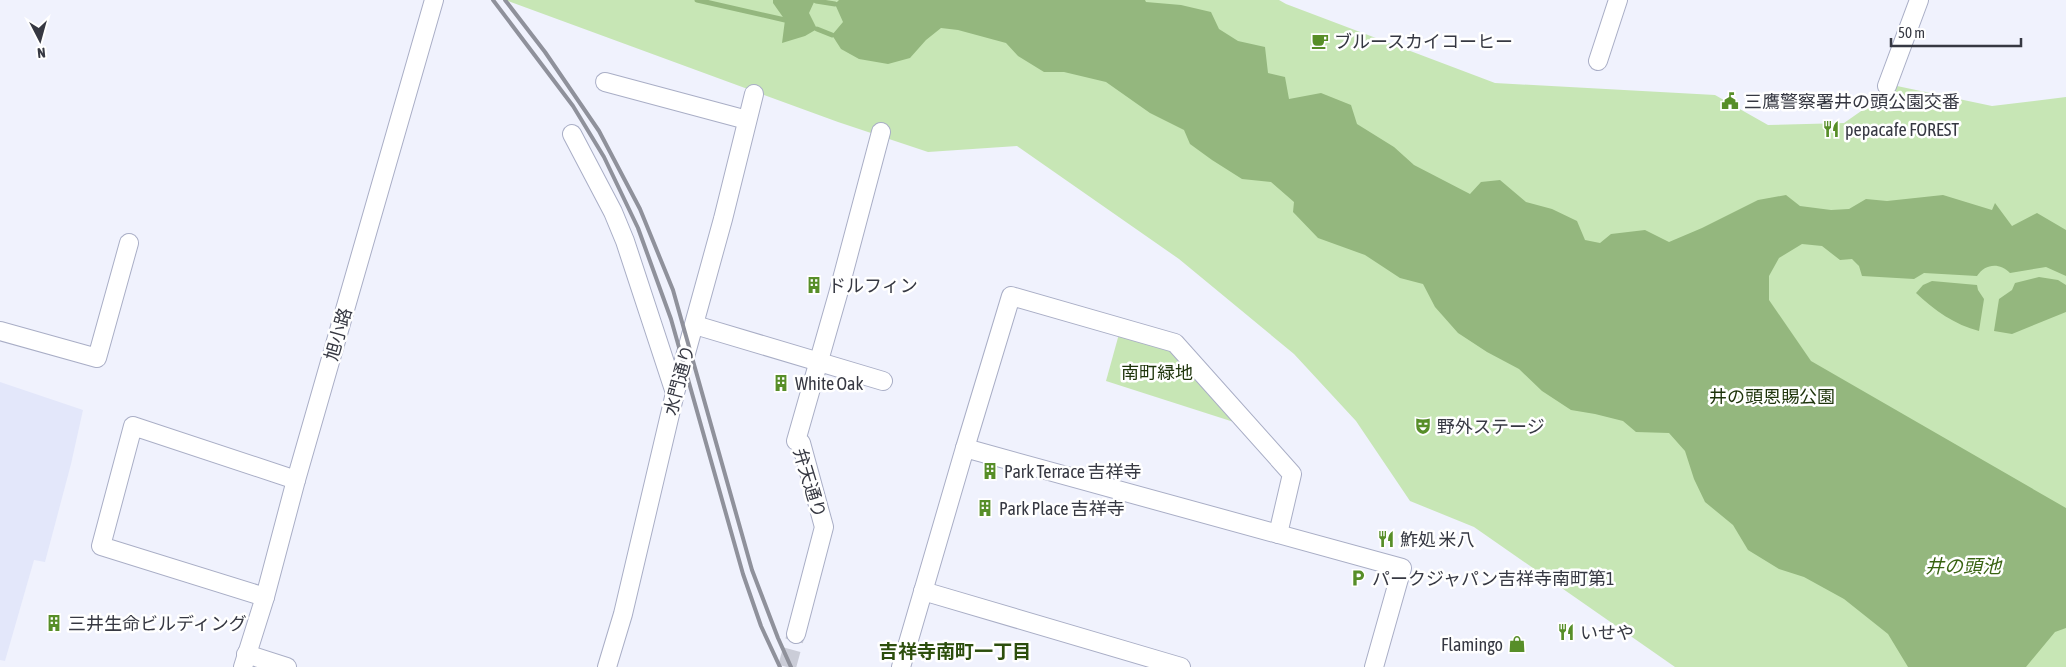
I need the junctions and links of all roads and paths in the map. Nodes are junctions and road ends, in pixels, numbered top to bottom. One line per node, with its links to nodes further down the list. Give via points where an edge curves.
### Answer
1 (434, 0): 18 (street, 旭小路)
2 (1618, 0): 4 (street)
3 (1919, 0): 6 (street)
4 (1598, 61)
5 (605, 82): 8 (street)
6 (1887, 86)
7 (754, 94): 8 (street, 水門通り)
8 (748, 120): 12 (street, 水門通り)
9 (881, 132): 14 (street, 弁天通り)
10 (572, 134): 16 (street, via 625,241)
11 (129, 243): 13 (street, via 97,358)
12 (695, 325): 14 (street); 16 (street, 水門通り)
13 (0, 333)
14 (818, 362): 15 (street); 22 (street, 弁天通り, via 796,441 801,442 824,527)
15 (884, 381)
16 (675, 392): 25 (street, 水門通り)
17 (965, 448): 19 (street); 19 (street, via 1011,296 1176,343 1292,474); 20 (street)
18 (296, 480): 21 (street, 旭小路); 21 (street, via 133,426 101,546)
19 (1278, 534): 28 (street, via 1402,568)
20 (923, 590): 26 (street); 27 (street)
21 (265, 597): 23 (street, 旭小路)
22 (796, 634)
23 (245, 660): 24 (street)
24 (287, 667)
25 (607, 667)
26 (901, 667)
27 (1181, 667)
28 (1374, 667)

